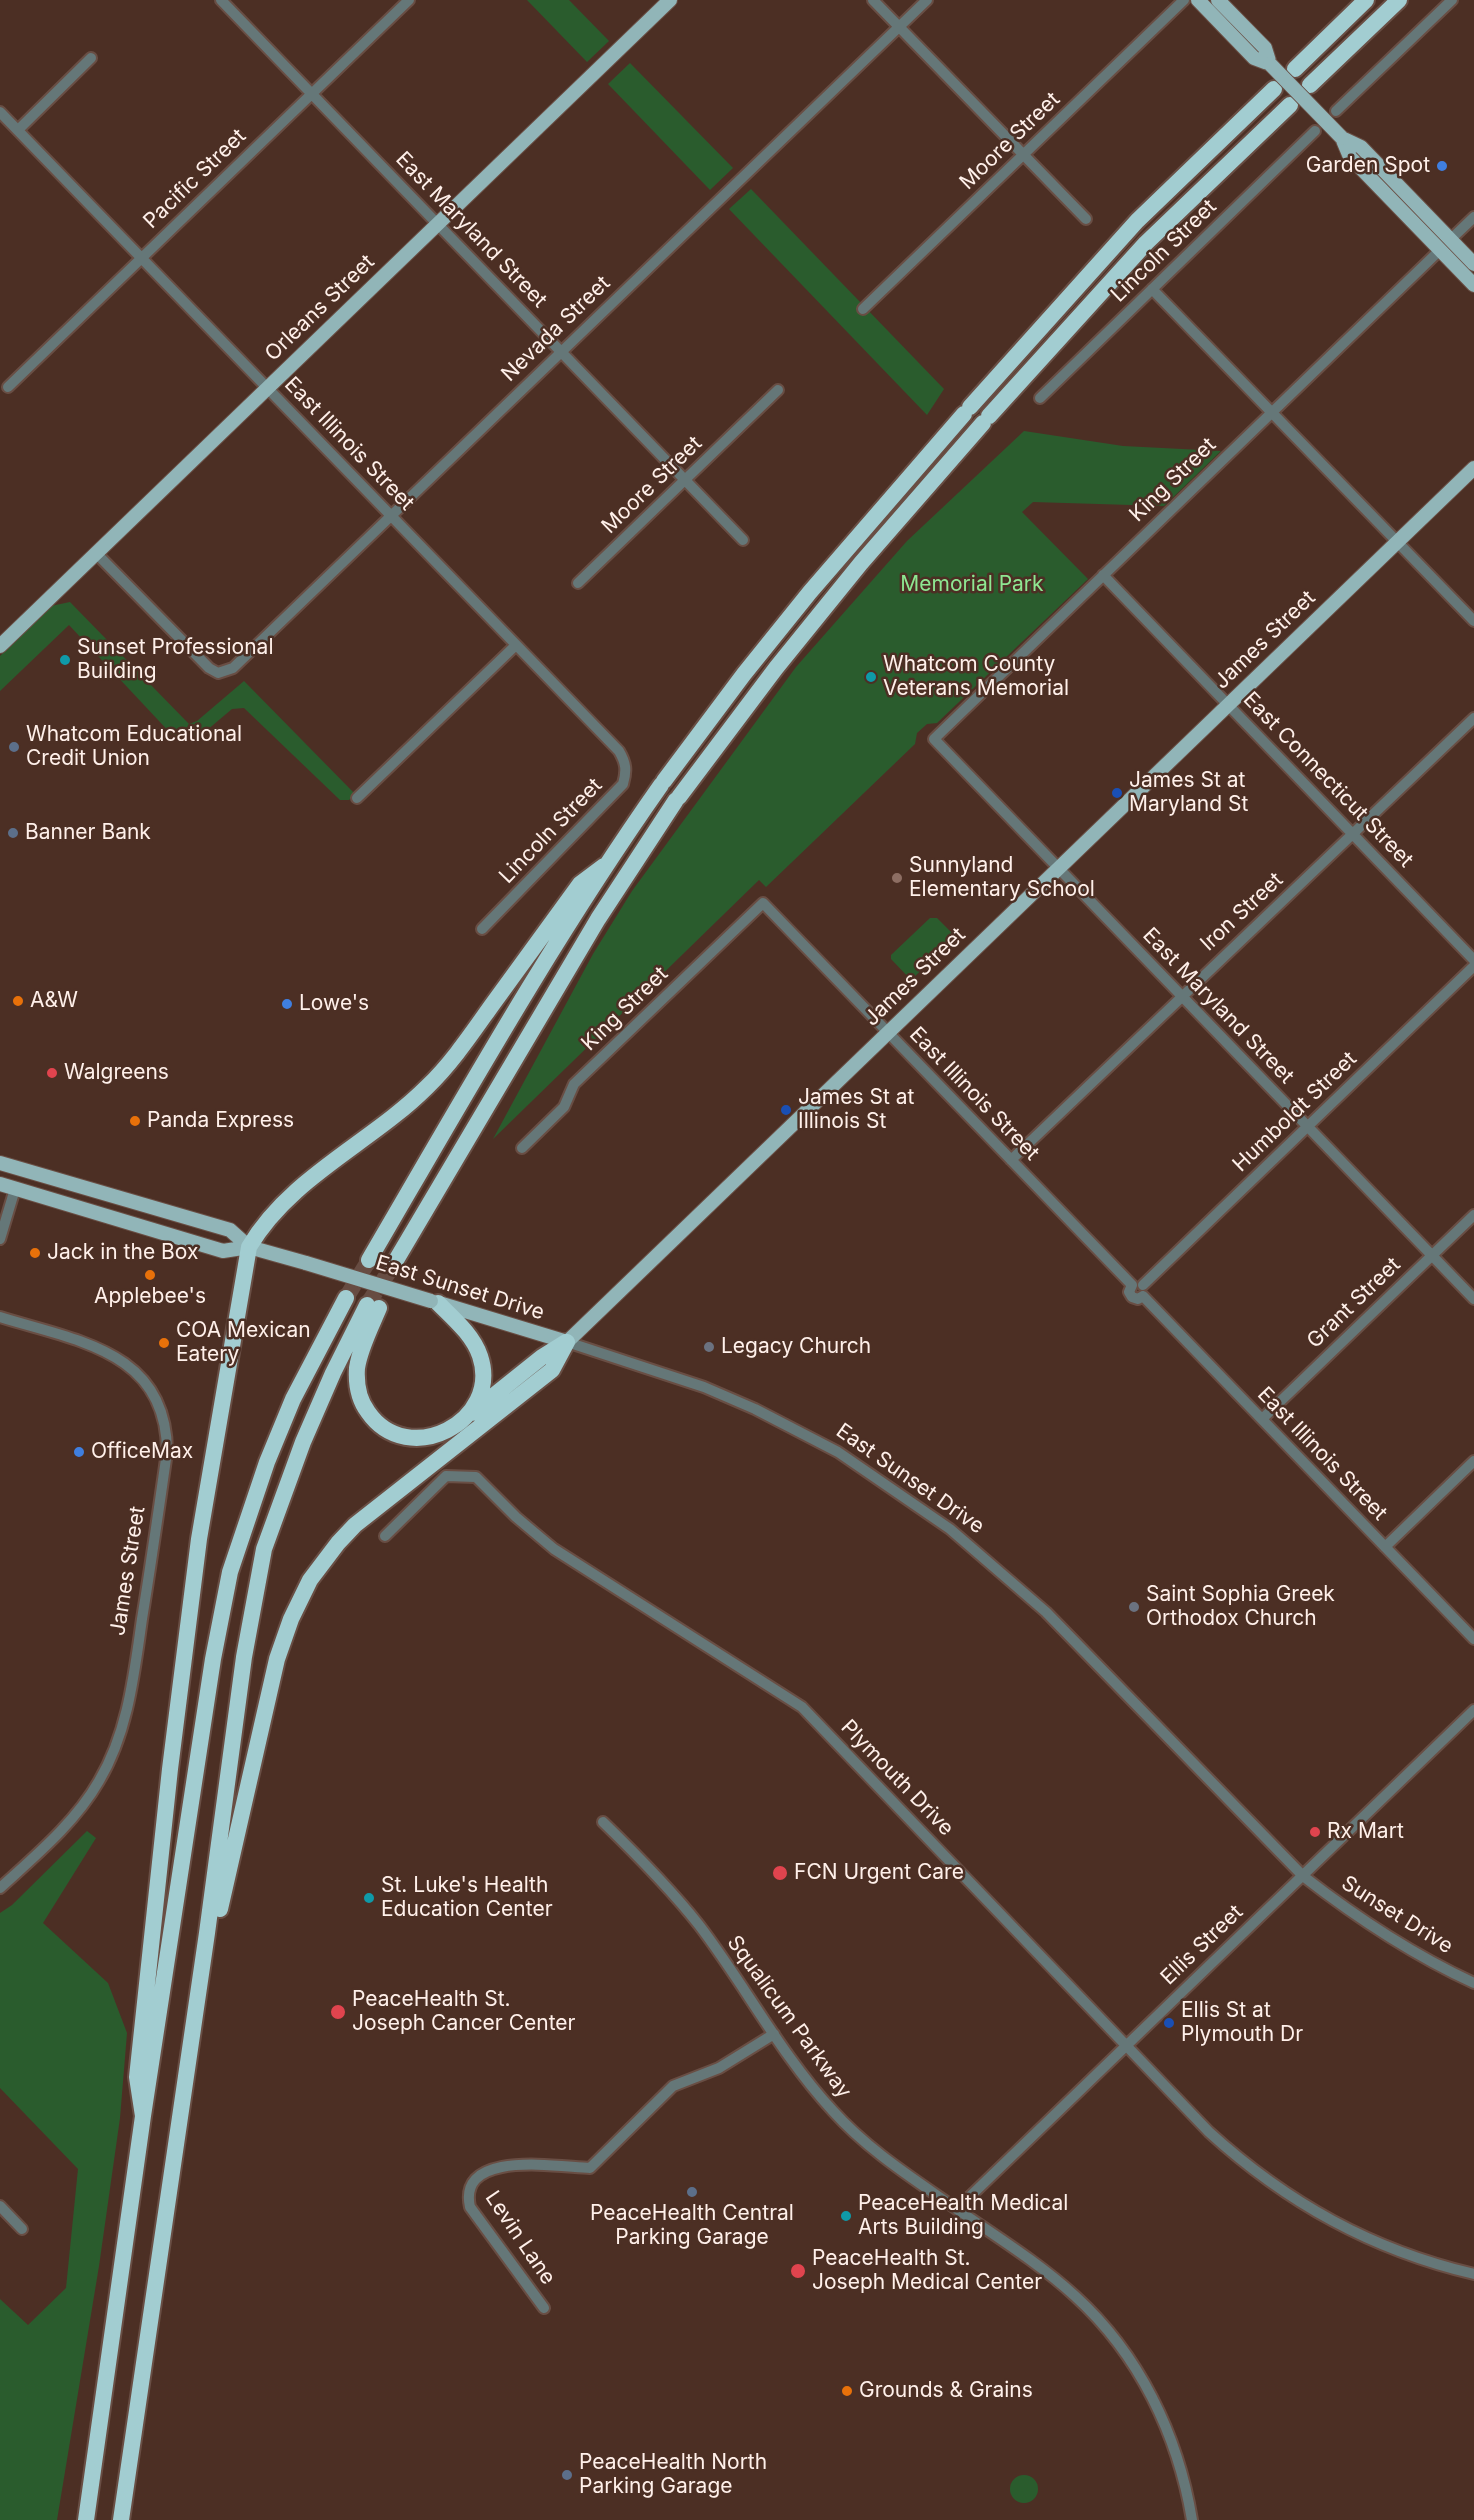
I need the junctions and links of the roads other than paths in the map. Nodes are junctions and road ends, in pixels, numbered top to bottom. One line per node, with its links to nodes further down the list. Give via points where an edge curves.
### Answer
1 (221, 0): 18 (street, East Maryland Street)
2 (409, 0): 18 (street, Pacific Street)
3 (670, 0): 29 (main road, Orleans Street)
4 (873, 0): 12 (street)
5 (927, 0): 12 (street, Nevada Street)
6 (1184, 0): 25 (street, Moore Street)
7 (1198, 0): 14 (main road, via 1254,58)
8 (1218, 0): 14 (main road, via 1264,48)
9 (1366, 0): 15 (highway)
10 (1399, 0): 16 (highway)
11 (1452, 0): 20 (street)
12 (899, 27): 25 (street); 37 (street, Nevada Street)
13 (92, 58): 22 (street)
14 (1270, 64): 24 (main road, bridge)
15 (1295, 69)
16 (1310, 85)
17 (1274, 89): 60 (highway, via 1137,221 810,592 662,783)
18 (312, 94): 29 (street, East Maryland Street); 32 (street, Pacific Street)
19 (1290, 105): 79 (highway, via 1146,243 861,563 783,659 678,799 598,919)
20 (1336, 111)
21 (0, 112): 22 (street, East Illinois Street)
22 (18, 130): 32 (street, East Illinois Street)
23 (1315, 131): 35 (street, Lincoln Street)
24 (1342, 138): 26 (main road, via 1350,157); 30 (main road, via 1361,147)
25 (1023, 154): 28 (street); 36 (street, Moore Street)
26 (1407, 216): 30 (main road, via 1421,220 1439,237); 31 (main road)
27 (1474, 217): 30 (street)
28 (1086, 219)
29 (438, 224): 37 (street, East Maryland Street); 39 (main road, Orleans Street)
30 (1450, 240): 33 (main road)
31 (1440, 250): 34 (main road); 42 (street, King Street)
32 (142, 258): 38 (street, Pacific Street); 39 (street, East Illinois Street)
33 (1474, 264)
34 (1474, 285)
35 (1152, 289): 41 (street, Lincoln Street); 42 (street)
36 (863, 309)
37 (561, 352): 44 (street, East Maryland Street); 45 (street, Nevada Street)
38 (8, 387)
39 (267, 388): 45 (street, East Illinois Street); 48 (main road, Orleans Street)
40 (778, 390): 44 (street, Moore Street)
41 (1040, 398)
42 (1272, 412): 47 (street); 49 (street, King Street)
43 (1474, 468): 47 (main road, James Street)
44 (685, 480): 46 (street, East Maryland Street); 50 (street, Moore Street)
45 (391, 516): 48 (street, Nevada Street, via 233,668 218,673); 52 (street, East Illinois Street)
46 (743, 540)
47 (1397, 542): 51 (street); 54 (main road, James Street)
48 (96, 553): 53 (main road, Orleans Street)
49 (1103, 575): 54 (street, East Connecticut Street); 56 (street, King Street)
50 (578, 583)
51 (1474, 621)
52 (516, 645): 57 (street, East Illinois Street); 58 (street)
53 (0, 646)
54 (1228, 705): 59 (street, East Connecticut Street); 61 (main road, James Street)
55 (1474, 718): 59 (street, Iron Street)
56 (934, 739): 61 (street, East Maryland Street)
57 (619, 751): 63 (street, Lincoln Street, via 627,772 623,784)
58 (357, 798)
59 (1353, 834): 64 (street, East Connecticut Street); 66 (street, Iron Street)
60 (604, 866): 76 (highway, via 580,884 462,1047 429,1086 289,1197); 78 (highway)
61 (1058, 868): 66 (street, East Maryland Street); 67 (main road, James Street)
62 (763, 903): 67 (street, East Illinois Street); 69 (street, King Street, via 574,1084 564,1107)
63 (482, 930)
64 (1474, 960)
65 (1474, 966): 68 (street, Humboldt Street)
66 (1182, 996): 68 (street, East Maryland Street); 70 (street, Iron Street)
67 (888, 1033): 70 (street, East Illinois Street); 85 (main road, James Street)
68 (1308, 1127): 77 (street, East Maryland Street); 80 (street, Humboldt Street)
69 (522, 1148)
70 (1011, 1160): 80 (street, East Illinois Street)
71 (0, 1163): 76 (main road, East Sunset Drive, via 230,1230)
72 (0, 1184): 73 (main road, East Sunset Drive)
73 (15, 1189): 75 (street); 76 (main road, East Sunset Drive, via 223,1251)
74 (1474, 1215): 77 (street, Grant Street)
75 (0, 1239)
76 (249, 1246): 83 (main road, East Sunset Drive, bridge); 100 (highway, via 199,1539 171,1757 137,2077)
77 (1432, 1255): 82 (street, East Maryland Street); 86 (street, Grant Street)
78 (369, 1260)
79 (392, 1268)
80 (1139, 1289): 86 (street, East Illinois Street)
81 (346, 1298): 100 (highway, via 293,1399 267,1462 231,1572 213,1659)
82 (1474, 1299)
83 (435, 1302): 85 (main road, East Sunset Drive); 87 (highway, via 469,1336 481,1358 480,1392)
84 (0, 1317): 95 (street, James Street, via 96,1346 124,1361 153,1393 165,1425 167,1452 132,1685 109,1764 81,1807)
85 (567, 1342): 87 (highway); 94 (street, East Sunset Drive, via 704,1387 755,1409 838,1452 950,1528 1046,1612); 96 (highway, via 552,1370 375,1507 338,1543 310,1580 277,1659 219,1911)
86 (1262, 1419): 90 (street, East Illinois Street)
87 (463, 1420): 96 (highway, via 430,1437 394,1435 377,1425 358,1391 357,1368 373,1307 333,1373 264,1549 244,1657)
88 (1474, 1461): 90 (street)
89 (385, 1536): 99 (street, Plymouth Drive, via 446,1476 476,1477 554,1549 802,1707)
90 (1385, 1547): 91 (street, East Illinois Street)
91 (1474, 1639)
92 (1474, 1710): 94 (street, Ellis Street)
93 (603, 1822): 98 (street, Squalicum Parkway, via 660,1878 699,1926)
94 (1303, 1876): 97 (street, Sunset Drive, via 1403,1947); 99 (street, Ellis Street)
95 (0, 1888)
96 (207, 1933): 107 (highway)
97 (1474, 1983)
98 (774, 2034): 102 (street, Squalicum Parkway, via 820,2098 848,2127 876,2152); 105 (street, Levin Lane, via 719,2068 673,2086 590,2168 526,2164 488,2169 473,2181 468,2196 471,2207)
99 (1127, 2045): 102 (street, Ellis Street); 104 (street, Plymouth Drive, via 1209,2132 1295,2199 1382,2246)
100 (143, 2116): 106 (highway)
101 (0, 2206): 103 (street)
102 (957, 2209): 108 (street, Squalicum Parkway, via 1064,2286 1120,2346 1154,2400 1168,2432 1186,2486)
103 (22, 2229)
104 (1474, 2274)
105 (544, 2308)
106 (86, 2520)
107 (121, 2520)
108 (1192, 2520)

